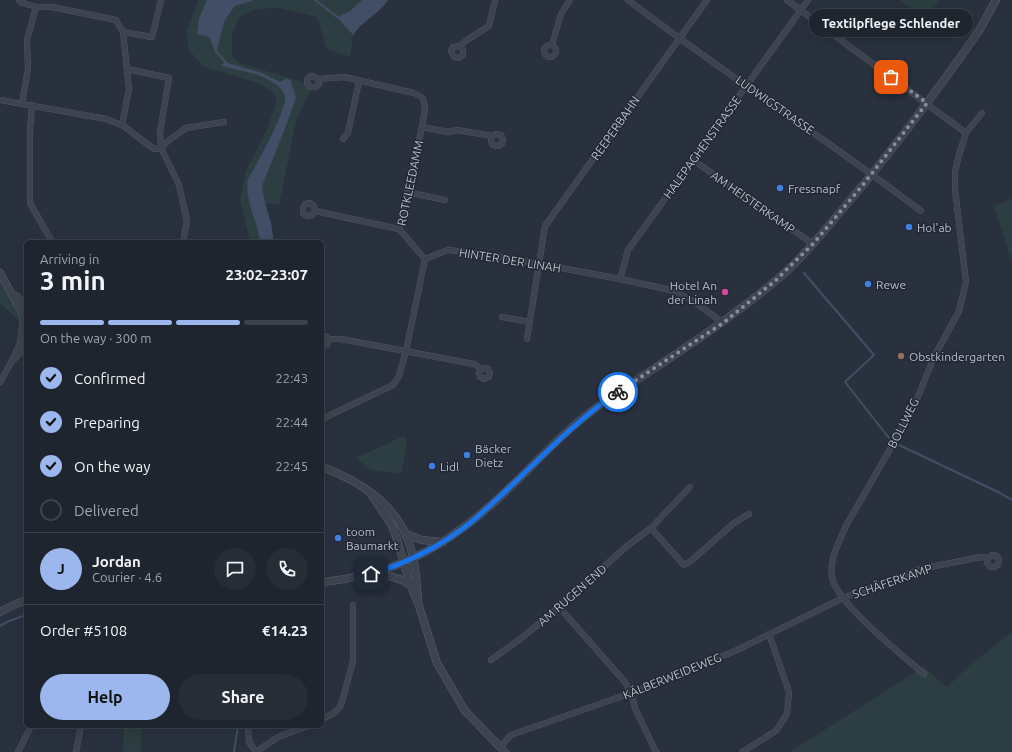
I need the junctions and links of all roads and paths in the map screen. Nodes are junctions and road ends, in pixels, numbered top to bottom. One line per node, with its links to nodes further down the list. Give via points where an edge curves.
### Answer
1 (19, 0): 10 (street)
2 (161, 0): 12 (street, via 152,37)
3 (495, 0): 15 (street, via 489,26)
4 (570, 0): 14 (street, via 561,14)
5 (628, 0): 13 (street, LUDWIGSTRASSE)
6 (707, 0): 13 (street, REEPERBAHN)
7 (787, 0): 11 (street)
8 (808, 0): 11 (street, HALEPAGHENSTRASSE)
9 (996, 0): 22 (street, via 980,29)
10 (36, 7): 12 (street, via 52,7 116,20); 21 (street, via 26,40 28,69)
11 (801, 10): 19 (street, HALEPAGHENSTRASSE); 22 (street)
12 (123, 32): 16 (street)
13 (679, 39): 19 (street, LUDWIGSTRASSE); 43 (street, REEPERBAHN, via 545,226)
14 (552, 45)
15 (460, 46)
16 (127, 69): 26 (street, via 129,89); 31 (street, via 170,78 160,132)
17 (318, 79): 18 (street, via 344,77)
18 (359, 81): 27 (street, ROTKLEEDAMM, via 414,93 423,98 425,109); 30 (street, via 348,133)
19 (747, 85): 32 (street, HALEPAGHENSTRASSE); 33 (street, LUDWIGSTRASSE)
20 (0, 100): 21 (street)
21 (22, 103): 23 (street)
22 (927, 103): 28 (street); 33 (street)
23 (32, 106): 26 (street, via 106,119); 39 (street, via 30,203)
24 (982, 113): 28 (street, BOLLWEG)
25 (224, 122): 31 (street, via 186,128)
26 (122, 125): 31 (street, via 154,149)
27 (422, 127): 29 (street); 34 (street, ROTKLEEDAMM)
28 (966, 133): 76 (street, BOLLWEG, via 955,172 966,282 960,311 934,357 913,409 837,545 832,565 833,580)
29 (492, 136)
30 (344, 139)
31 (162, 148): 40 (street, via 179,185 186,214)
32 (693, 160): 41 (street, AM HEISTERKAMP); 45 (street, HALEPAGHENSTRASSE, via 628,250)
33 (873, 174): 37 (street, LUDWIGSTRASSE); 41 (street)
34 (408, 192): 35 (street); 38 (street, ROTKLEEDAMM)
35 (445, 200)
36 (315, 211): 38 (street)
37 (921, 211)
38 (398, 229): 42 (street, ROTKLEEDAMM)
39 (51, 240)
40 (183, 240)
41 (813, 244): 50 (street, via 775,281)
42 (425, 259): 43 (street, HINTER DER LINAH, via 448,250); 58 (street)
43 (538, 263): 45 (street, HINTER DER LINAH); 49 (street, REEPERBAHN)
44 (0, 273): 46 (street)
45 (620, 279): 50 (street, HINTER DER LINAH, via 675,291)
46 (24, 311)
47 (502, 317): 49 (street)
48 (24, 318): 55 (street)
49 (530, 322): 54 (street, REEPERBAHN)
50 (723, 323): 69 (street, via 610,397 578,422 492,504)
51 (324, 336): 53 (street)
52 (24, 338): 55 (street)
53 (329, 339): 56 (street, via 327,345); 58 (street)
54 (527, 339)
55 (20, 343): 59 (street)
56 (324, 346)
57 (24, 350): 59 (street)
58 (406, 351): 60 (street, via 474,364); 62 (street, via 393,385)
59 (13, 359): 61 (street)
60 (480, 369)
61 (0, 382)
62 (324, 418)
63 (324, 468): 65 (street, via 353,481)
64 (690, 487): 67 (street, AM RUGEN END)
65 (371, 494): 68 (street, via 391,510); 72 (street, via 391,524)
66 (749, 514): 67 (street, via 734,523 692,561 684,565)
67 (651, 528): 80 (street, AM RUGEN END)
68 (406, 534): 69 (street, via 422,540); 70 (street)
69 (443, 542): 70 (street)
70 (413, 558): 72 (street); 79 (street)
71 (988, 558): 76 (street, SCHÄFERKAMP, via 981,557 920,569)
72 (404, 563): 73 (street); 75 (street)
73 (371, 574): 74 (street); 75 (street, via 393,576)
74 (324, 582)
75 (410, 585): 79 (street)
76 (843, 598): 82 (street, KÄLBERWEIDEWEG); 84 (street, BOLLWEG)
77 (24, 602): 81 (street)
78 (353, 604): 86 (street, via 353,661 344,698 340,707)
79 (419, 606): 91 (street, via 437,663 452,691 465,711)
80 (559, 607): 83 (street, AM RUGEN END); 85 (street, via 625,682)
81 (0, 612)
82 (769, 634): 85 (street, KÄLBERWEIDEWEG, via 735,651); 96 (street, via 789,692 787,714 776,731)
83 (491, 660)
84 (924, 674)
85 (630, 693): 91 (street, KÄLBERWEIDEWEG, via 511,735); 95 (street)
86 (324, 718)
87 (30, 728): 92 (street)
88 (81, 728): 93 (street)
89 (248, 728): 94 (street, via 249,742)
90 (303, 728): 94 (street, via 278,737)
91 (503, 749)
92 (18, 752)
93 (76, 752)
94 (256, 752)
95 (657, 752)
96 (742, 752)

